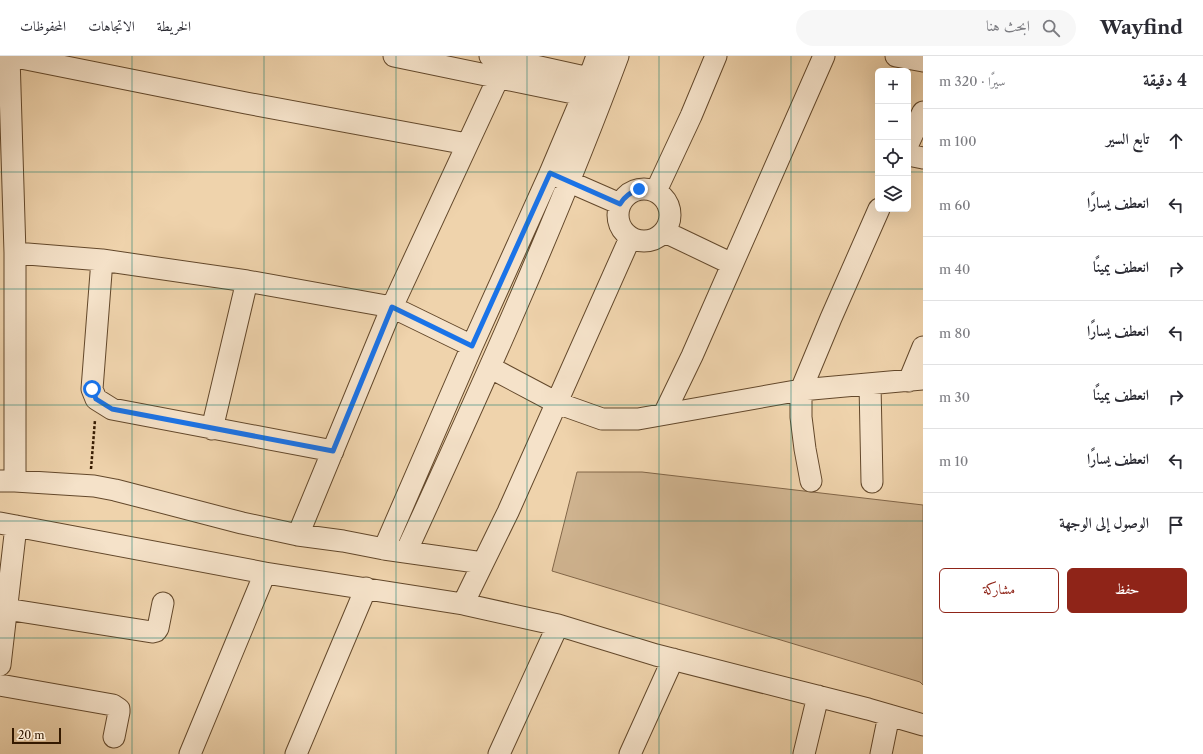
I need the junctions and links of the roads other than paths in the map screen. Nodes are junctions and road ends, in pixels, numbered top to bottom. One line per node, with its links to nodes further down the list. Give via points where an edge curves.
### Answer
1 (10, 56): 13 (street); 21 (street)
2 (394, 56): 9 (street)
3 (598, 56): 10 (street)
4 (618, 56): 10 (street)
5 (716, 56): 18 (street)
6 (824, 56): 26 (street)
7 (896, 56): 8 (street)
8 (923, 61)
9 (499, 64): 10 (street); 13 (street)
10 (595, 89): 16 (street); 17 (street)
11 (923, 112): 12 (street)
12 (910, 140)
13 (467, 144): 28 (street)
14 (911, 156): 15 (street)
15 (923, 158)
16 (550, 173): 17 (street); 29 (street)
17 (569, 181): 19 (street); 31 (street)
18 (656, 191): 19 (street, via 639,189 625,197); 22 (street, via 664,197 671,214 670,224)
19 (620, 204): 23 (street, via 618,217 621,229)
20 (878, 212): 34 (street)
21 (7, 215): 24 (street)
22 (665, 232): 23 (street, via 649,242 639,242); 26 (street)
23 (630, 238): 35 (street)
24 (15, 253): 25 (street); 39 (street)
25 (102, 260): 27 (street); 37 (street, via 92,389 96,399 112,409)
26 (732, 264): 36 (street)
27 (247, 281): 28 (street); 37 (street)
28 (392, 307): 29 (street); 38 (street)
29 (472, 346): 44 (street)
30 (923, 347): 32 (street)
31 (491, 368): 35 (street); 45 (street)
32 (916, 380): 33 (street)
33 (870, 384): 34 (street); 41 (street)
34 (801, 390): 36 (street); 40 (street, via 801,417)
35 (556, 403): 36 (street, via 602,419 638,419); 46 (street)
36 (664, 414)
37 (212, 429): 38 (street)
38 (333, 451): 43 (street)
39 (7, 481): 43 (street, via 90,485)
40 (811, 481)
41 (872, 482)
42 (8, 525): 47 (street); 51 (street)
43 (298, 535): 44 (street)
44 (384, 549): 45 (street)
45 (406, 552): 46 (street)
46 (483, 563): 50 (street)
47 (265, 573): 48 (street); 60 (street)
48 (366, 588): 50 (street); 61 (street)
49 (163, 604): 51 (street, via 158,628 152,632)
50 (463, 604): 52 (street)
51 (6, 609): 54 (street)
52 (558, 625): 53 (street); 62 (street)
53 (673, 659): 56 (street); 63 (street)
54 (0, 665)
55 (0, 685): 59 (street, via 113,705 120,712)
56 (818, 696): 57 (street); 64 (street)
57 (889, 715): 58 (street); 65 (street)
58 (923, 725)
59 (114, 737)
60 (190, 754)
61 (296, 754)
62 (499, 754)
63 (630, 754)
64 (804, 754)
65 (881, 754)

